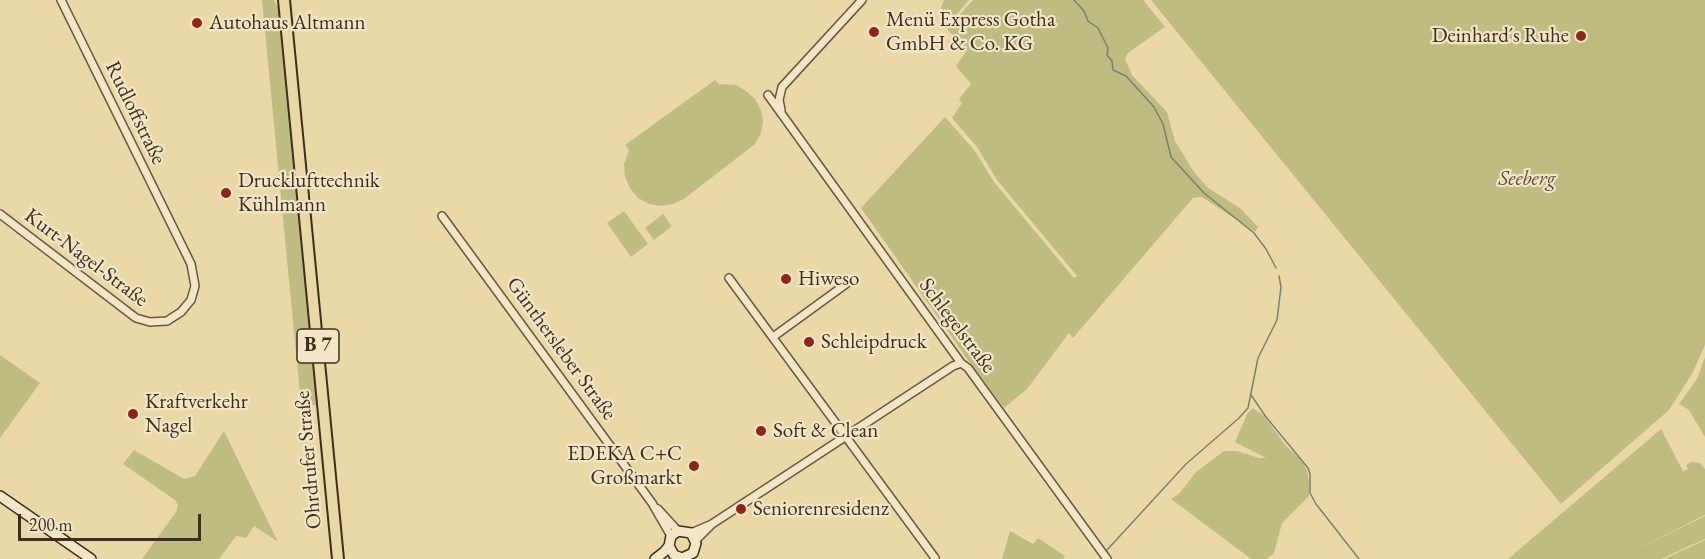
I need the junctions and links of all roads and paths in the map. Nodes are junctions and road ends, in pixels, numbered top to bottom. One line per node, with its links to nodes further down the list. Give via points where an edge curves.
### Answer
1 (61, 0): 8 (street, Rudloffstraße)
2 (284, 0): 21 (main road, Ohrdrufer Straße / B 7)
3 (862, 0): 5 (street, via 782,87)
4 (768, 95): 5 (street, Schlegelstraße)
5 (781, 113): 12 (street, Schlegelstraße)
6 (0, 213): 8 (street, Kurt-Nagel-Straße, via 130,315 150,322 173,319 193,296 194,272)
7 (442, 216): 16 (street, Günthersleber Straße, via 652,503)
8 (180, 240)
9 (729, 278): 11 (street)
10 (846, 284): 11 (street)
11 (772, 337): 13 (street)
12 (961, 363): 13 (street); 23 (street, Schlegelstraße)
13 (845, 436): 15 (street); 19 (street)
14 (0, 496): 20 (main road)
15 (693, 537): 16 (main road); 18 (main road, via 696,547)
16 (673, 538): 17 (main road); 22 (main road)
17 (670, 557): 18 (main road)
18 (691, 557)
19 (935, 558)
20 (91, 559)
21 (338, 559)
22 (655, 559)
23 (1107, 559)

